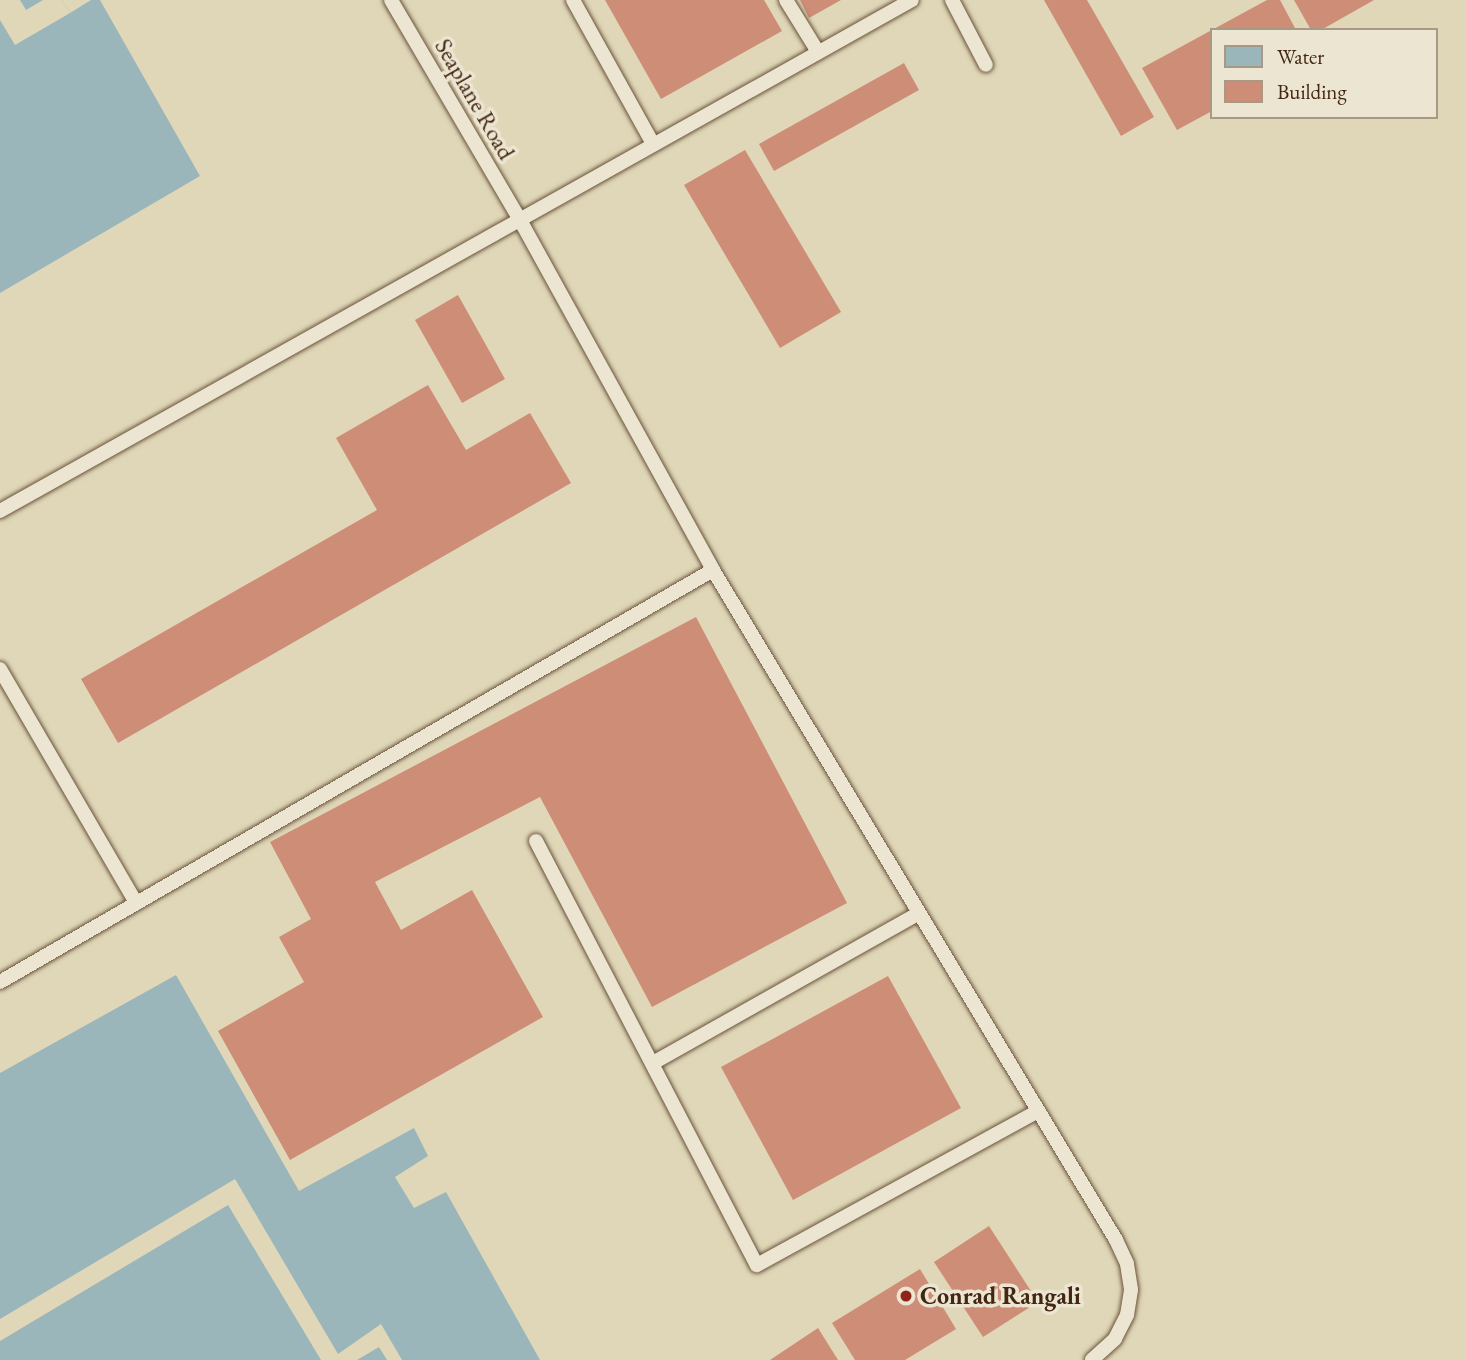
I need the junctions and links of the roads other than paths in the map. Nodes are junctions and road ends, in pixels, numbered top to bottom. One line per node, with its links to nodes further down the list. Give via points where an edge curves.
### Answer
1 (391, 0): 9 (lane, Seaplane Road)
2 (573, 0): 8 (lane)
3 (786, 0): 6 (lane)
4 (912, 0): 6 (lane)
5 (952, 0): 7 (lane)
6 (818, 52): 8 (lane)
7 (986, 65)
8 (653, 144): 9 (lane)
9 (520, 220): 10 (lane); 11 (lane, Seaplane Road)
10 (0, 511)
11 (713, 570): 14 (lane); 15 (lane, Seaplane Road)
12 (0, 668): 14 (lane)
13 (536, 841): 17 (lane)
14 (136, 903): 16 (lane)
15 (919, 913): 17 (lane); 18 (lane, Seaplane Road)
16 (0, 982)
17 (653, 1063): 18 (lane, via 757,1265)
18 (1037, 1112): 19 (lane, Seaplane Road, via 1127,1264 1131,1290 1127,1315 1115,1339)
19 (1092, 1360)

